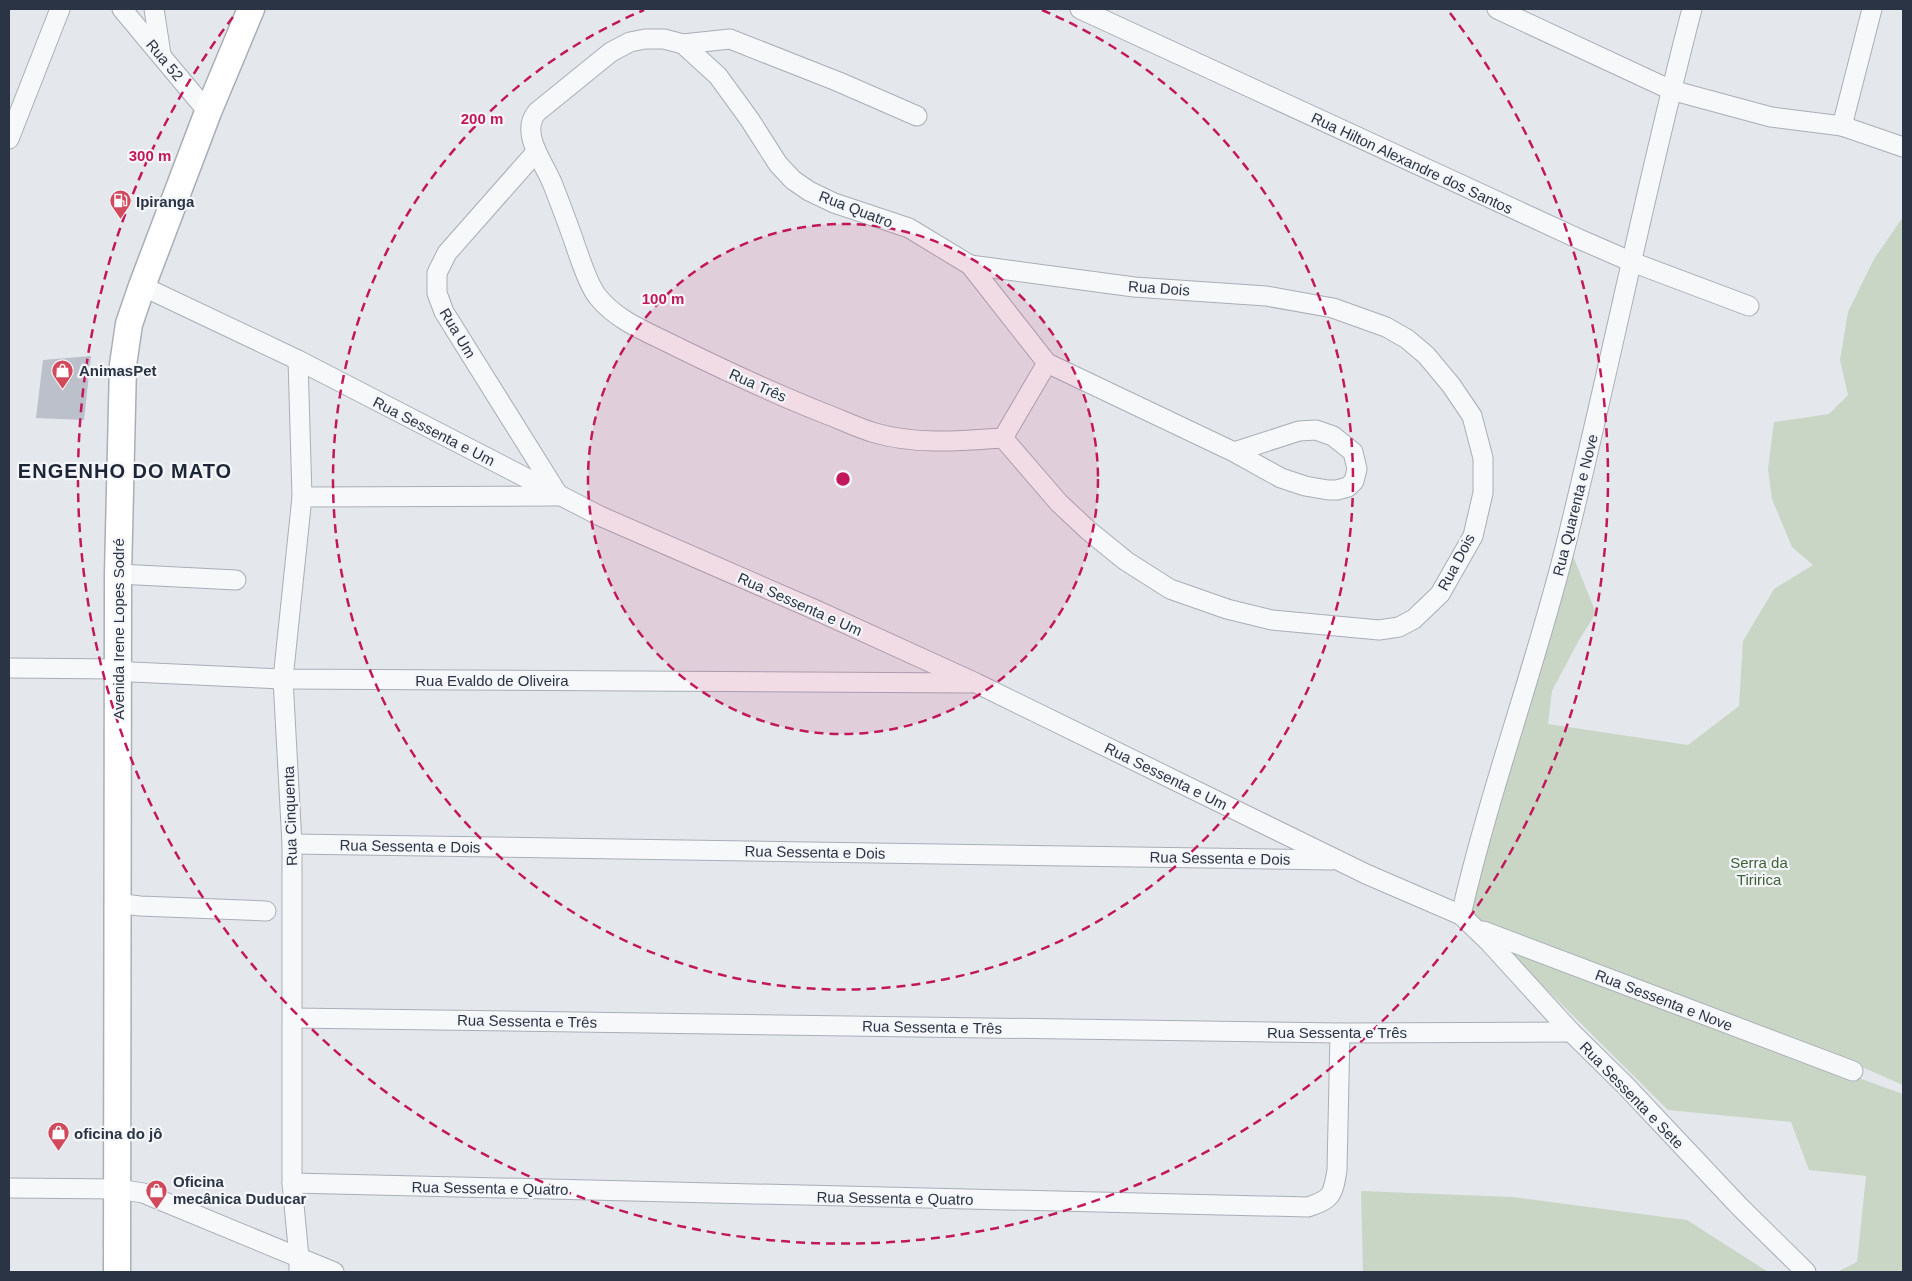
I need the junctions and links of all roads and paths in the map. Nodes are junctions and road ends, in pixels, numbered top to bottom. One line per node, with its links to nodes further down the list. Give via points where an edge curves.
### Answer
1 (60, 9): 15 (street)
2 (122, 9): 10 (street, Rua 52)
3 (154, 9): 10 (street)
4 (250, 9): 12 (main road, Avenida Irene Lopes Sodré)
5 (1080, 9): 18 (street, Rua Hilton Alexandre dos Santos)
6 (1692, 9): 11 (street, Rua Quarenta e Nove)
7 (1872, 9): 14 (street)
8 (1506, 11): 11 (street)
9 (683, 44): 13 (street, via 730,39); 17 (street, via 645,39 630,42 611,52 536,112 531,128); 19 (street, Rua Quatro, via 718,76 778,164 793,180 834,203 908,228)
10 (161, 55): 12 (street, Rua 52)
11 (1671, 90): 14 (street, via 1772,117); 18 (street, Rua Quarenta e Nove)
12 (208, 112): 20 (main road, Avenida Irene Lopes Sodré)
13 (917, 116)
14 (1842, 126): 16 (street)
15 (9, 139)
16 (1903, 147)
17 (536, 152): 24 (street, Rua Três, via 550,178 597,296 611,311 631,324 786,398 876,433 919,441); 26 (street, Rua Um, via 447,253 437,273 437,293 444,312)
18 (1632, 262): 21 (street, Rua Hilton Alexandre dos Santos); 38 (street, Rua Quarenta e Nove, via 1567,541 1475,851)
19 (970, 265): 23 (street, Rua Quatro); 24 (street, Rua Dois, via 1134,287 1266,296 1334,308 1386,328 1426,355 1472,416 1483,458 1482,493 1473,536 1440,594 1400,628 1379,630 1272,620 1170,590 1126,561 1059,502)
20 (142, 286): 22 (street, Rua Sessenta e Um); 28 (main road, Avenida Irene Lopes Sodré, via 129,324 123,365)
21 (1749, 306)
22 (298, 360): 26 (street, Rua Sessenta e Um); 27 (street, Rua Cinquenta)
23 (1047, 363): 24 (street); 25 (street, Rua Quatro)
24 (1003, 438)
25 (1234, 452): 25 (street, Rua Quatro, via 1299,431 1316,430 1333,436 1353,452 1357,469 1354,481 1348,487 1328,490 1281,478)
26 (559, 496): 27 (street); 33 (street, Rua Sessenta e Um)
27 (302, 498): 32 (street, Rua Cinquenta)
28 (118, 574): 29 (street); 31 (main road, Avenida Irene Lopes Sodré)
29 (236, 580)
30 (9, 668): 31 (street, Rua Evaldo de Oliveira)
31 (118, 669): 32 (street, Rua Evaldo de Oliveira); 36 (main road, Avenida Irene Lopes Sodré)
32 (283, 679): 33 (street, Rua Evaldo de Oliveira); 34 (street, Rua Cinquenta)
33 (976, 683): 35 (street, Rua Sessenta e Um)
34 (292, 844): 35 (street, Rua Sessenta e Dois); 40 (street, Rua Cinquenta)
35 (1338, 860): 38 (street, Rua Sessenta e Um)
36 (116, 903): 37 (street); 46 (main road, Avenida Irene Lopes Sodré)
37 (266, 911)
38 (1460, 915): 39 (street, Rua Sessenta e Sete)
39 (1475, 928): 41 (street, Rua Sessenta e Sete); 43 (street, Rua Sessenta e Nove)
40 (293, 1018): 42 (street, Rua Sessenta e Três); 44 (street, Rua Cinquenta)
41 (1571, 1032): 42 (street, Rua Sessenta e Três); 50 (street, Rua Sessenta e Sete)
42 (1340, 1033): 44 (street, Rua Sessenta e Quatro, via 1334,1191 1323,1202 1308,1208)
43 (1853, 1071)
44 (292, 1184): 47 (street, Rua Cinquenta)
45 (9, 1188): 46 (street)
46 (118, 1189): 47 (street, via 143,1193); 48 (main road, Avenida Irene Lopes Sodré)
47 (299, 1265): 49 (street)
48 (117, 1272)
49 (334, 1272)
50 (1806, 1272)

